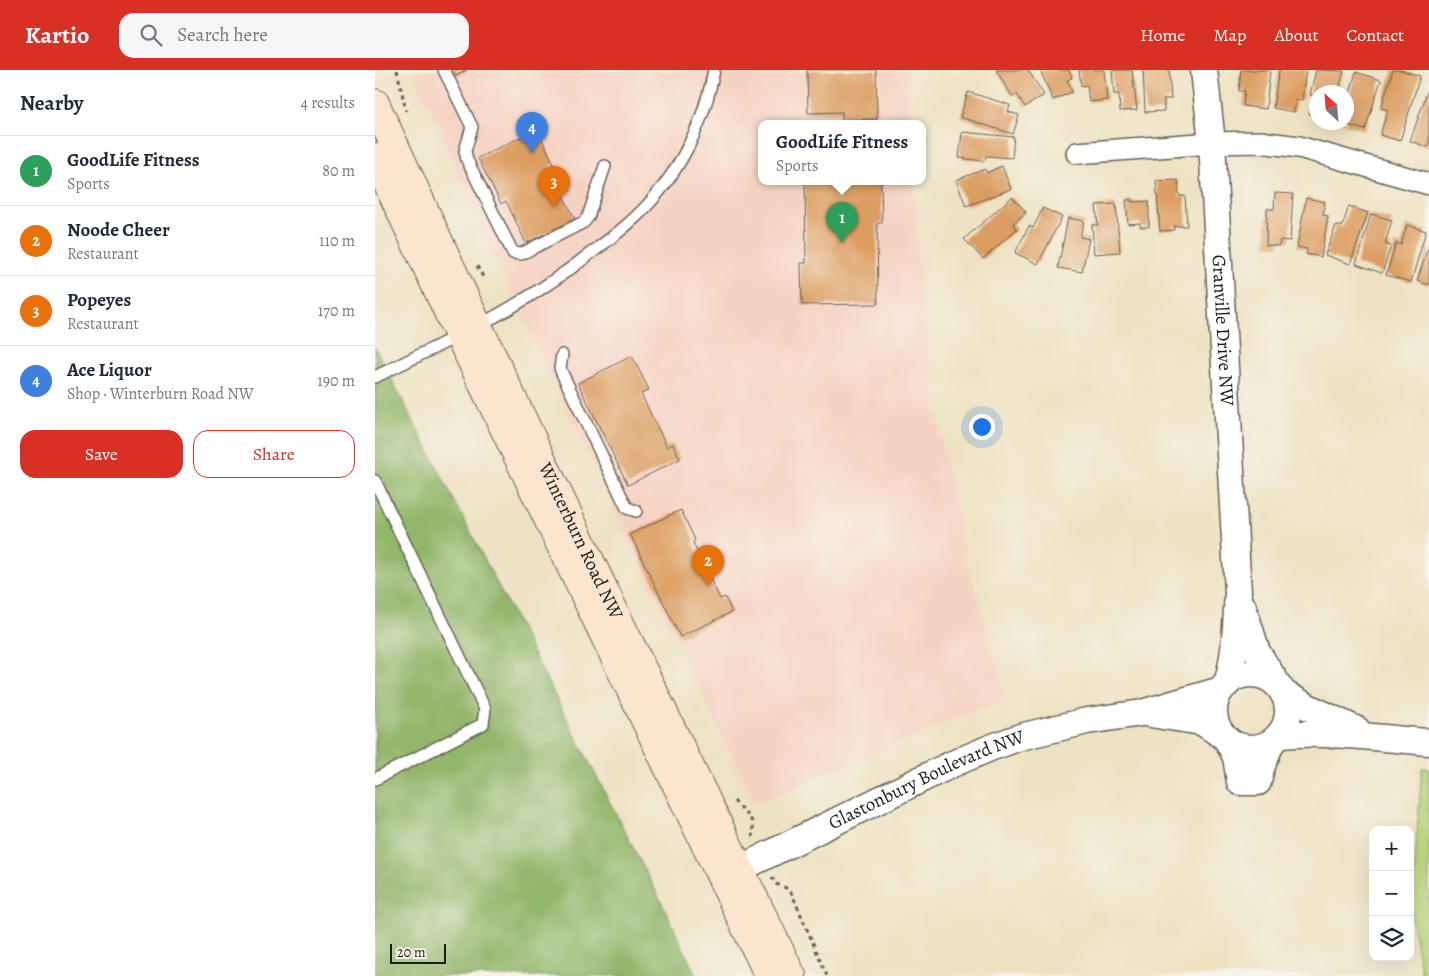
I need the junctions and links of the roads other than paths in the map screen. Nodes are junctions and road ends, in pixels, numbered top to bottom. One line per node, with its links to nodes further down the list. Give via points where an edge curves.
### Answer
1 (444, 70): 8 (lane, via 472,127 465,151 467,160 513,253 521,254 584,222)
2 (714, 70): 10 (lane, via 693,138 667,183 648,205 610,240 535,294)
3 (1204, 70): 5 (street, Granville Drive NW)
4 (375, 103): 10 (main road, Winterburn Road NW)
5 (1212, 143): 6 (street); 9 (street, via 1260,142 1299,147); 15 (street, Granville Drive NW)
6 (1077, 154)
7 (375, 157): 10 (main road, Winterburn Road NW)
8 (605, 166)
9 (1429, 184)
10 (468, 331): 12 (lane); 24 (main road, Winterburn Road NW)
11 (562, 355): 14 (lane, via 562,373 627,508)
12 (375, 377)
13 (375, 481): 23 (lane, via 485,709 483,724)
14 (637, 512)
15 (1238, 592): 16 (street, Granville Drive NW, via 1233,663); 17 (street, Granville Drive NW, via 1257,652)
16 (1224, 687): 17 (street, Glastonbury Boulevard NW, via 1241,676 1252,674 1268,678); 18 (street, Glastonbury Boulevard NW); 20 (street, via 1214,708 1215,720)
17 (1282, 690): 19 (street, Glastonbury Boulevard NW, via 1314,710); 21 (street, via 1288,712 1286,724)
18 (1141, 713): 20 (street, Glastonbury Boulevard NW, via 1202,722); 24 (street, Glastonbury Boulevard NW, via 1087,721 1020,737 990,748)
19 (1369, 736): 21 (street, Glastonbury Boulevard NW, via 1308,732); 22 (street, Glastonbury Boulevard NW)
20 (1226, 738): 21 (street, Glastonbury Boulevard NW, via 1248,748 1260,747); 21 (street, via 1236,757 1240,782 1258,782 1262,762)
21 (1275, 739)
22 (1429, 742)
23 (375, 779)
24 (730, 873): 25 (main road, Winterburn Road NW); 26 (main road, Winterburn Road NW)
25 (769, 976)
26 (792, 976)

